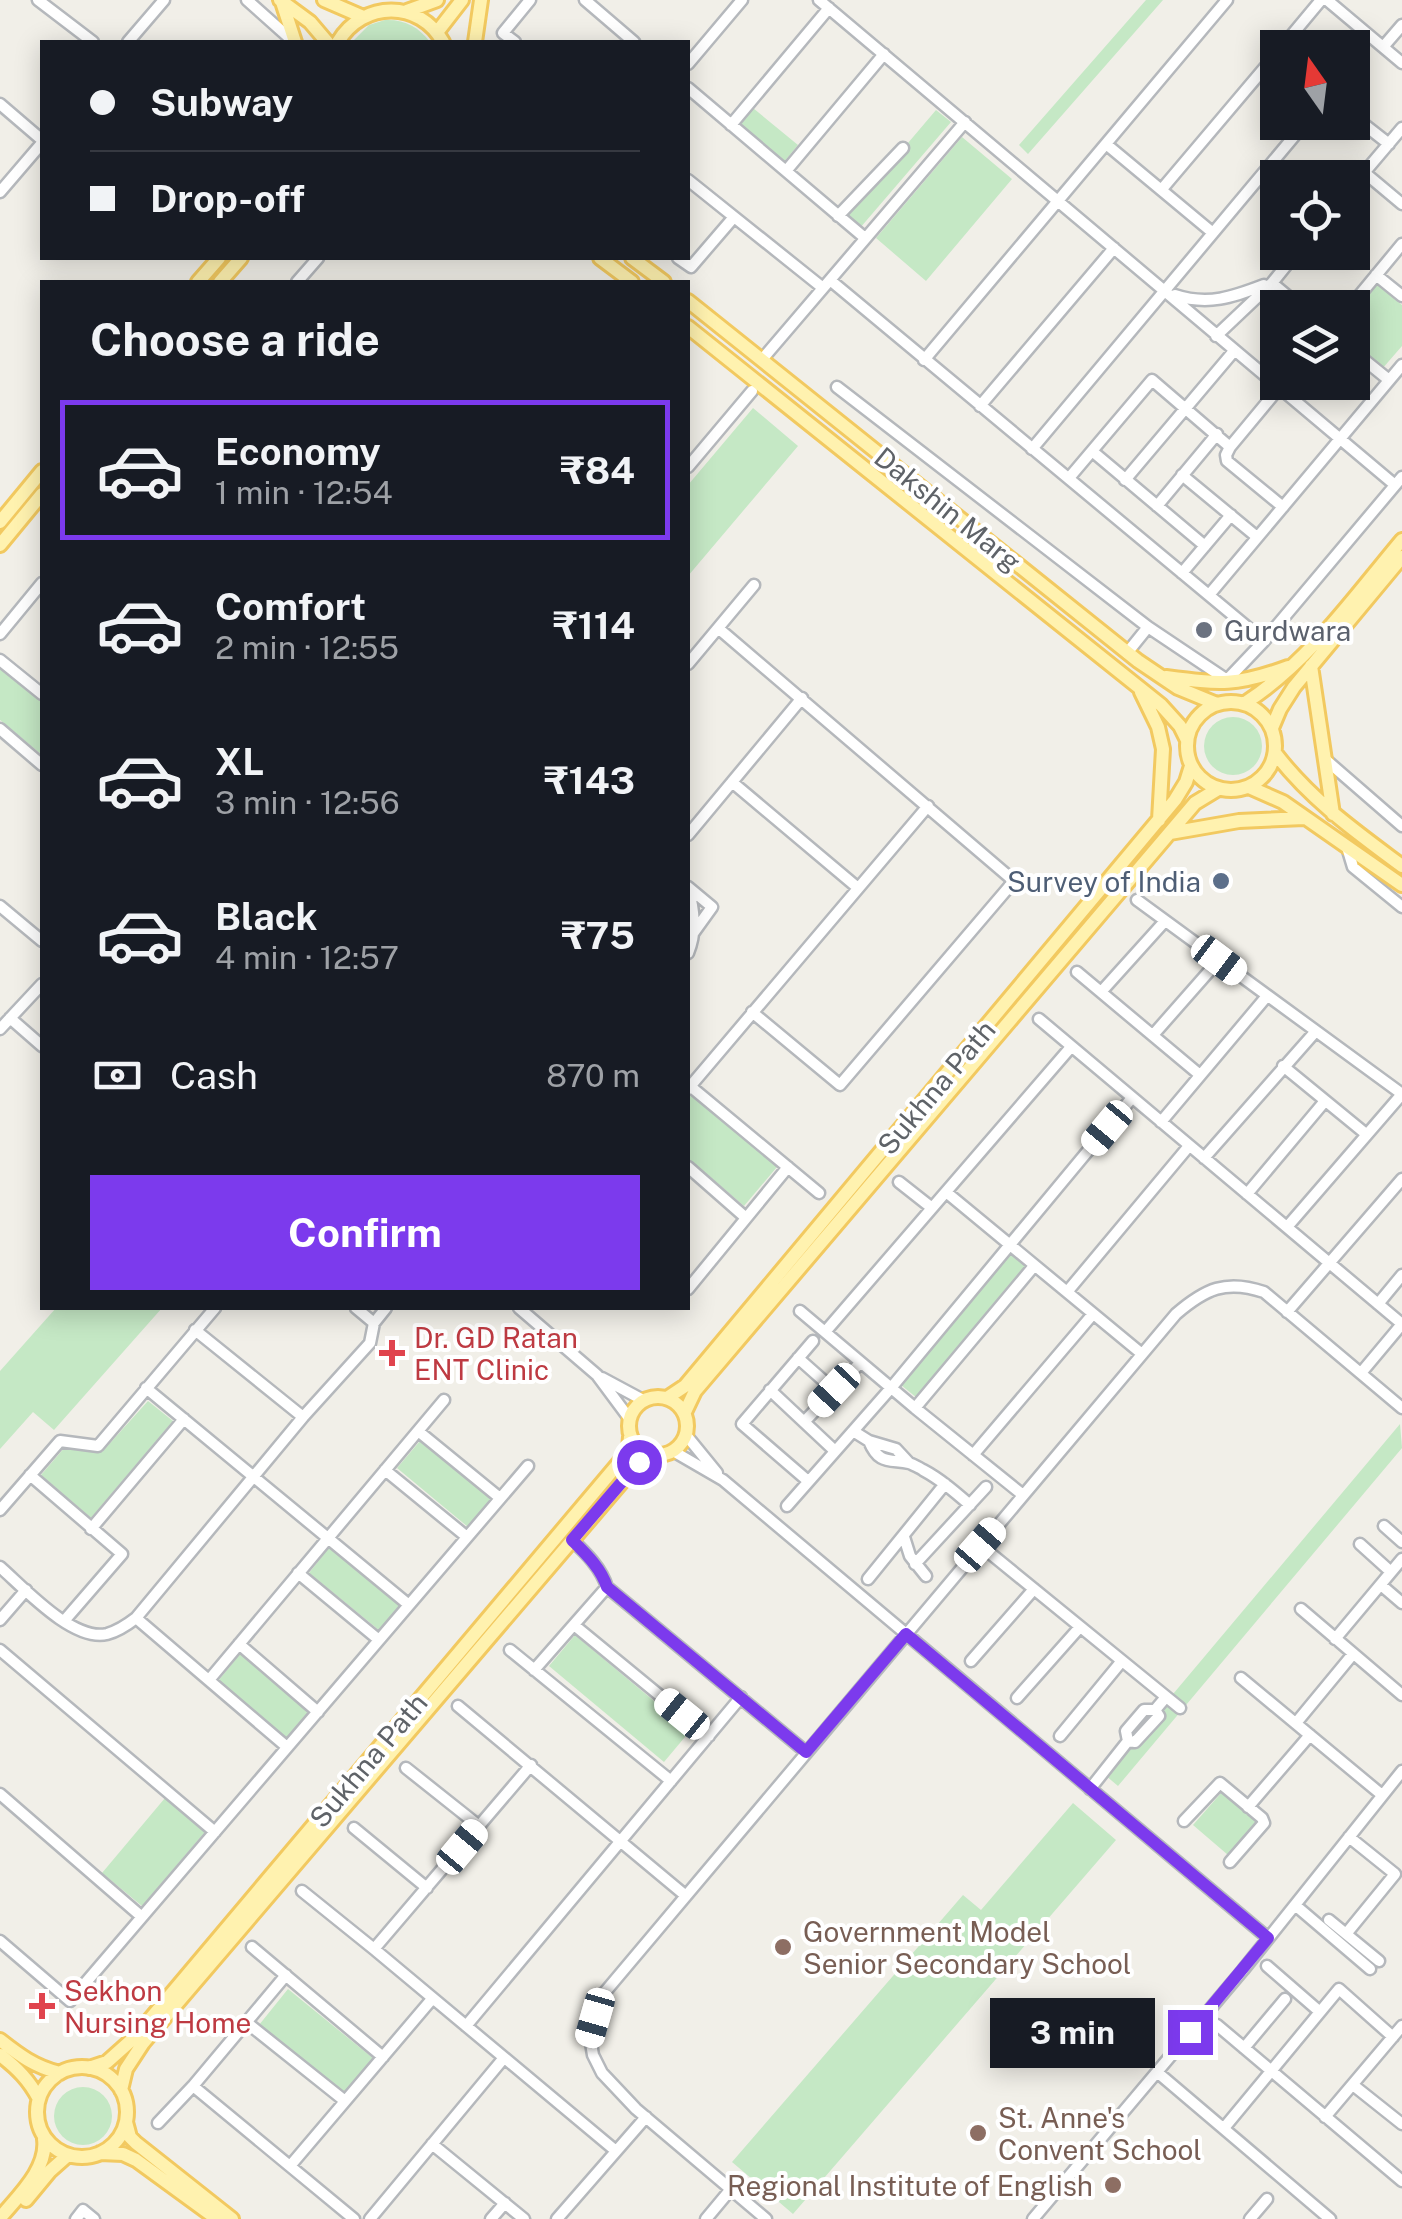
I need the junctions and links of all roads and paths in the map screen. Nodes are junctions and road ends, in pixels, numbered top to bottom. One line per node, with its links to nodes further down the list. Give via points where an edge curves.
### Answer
1 (38, 0): 23 (street)
2 (164, 0): 24 (street)
3 (247, 0): 25 (street)
4 (324, 0): 19 (main road)
5 (437, 0): 17 (main road)
6 (462, 0): 22 (main road)
7 (481, 0): 29 (main road)
8 (530, 0): 30 (street, via 503,33)
9 (585, 0): 31 (street)
10 (742, 0): 34 (street)
11 (819, 0): 16 (street)
12 (1228, 0): 46 (street)
13 (1324, 0): 18 (street); 21 (street)
14 (1350, 0): 18 (street)
15 (281, 1): 26 (main road); 27 (main road)
16 (829, 8): 33 (street); 40 (street)
17 (407, 11): 19 (main road, via 382,8); 22 (main road)
18 (1341, 11): 32 (street)
19 (361, 16): 28 (main road)
20 (1402, 25): 32 (street)
21 (1297, 30)
22 (441, 37)
23 (90, 40)
24 (130, 40)
25 (293, 40)
26 (294, 40)
27 (325, 40)
28 (339, 40)
29 (475, 40)
30 (512, 40)
31 (632, 40)
32 (1383, 47): 35 (street)
33 (884, 54): 39 (street); 50 (street)
34 (690, 62)
35 (1402, 63)
36 (1260, 73): 53 (street)
37 (690, 90): 40 (street)
38 (0, 104): 43 (street)
39 (965, 122): 55 (street); 60 (street)
40 (731, 125): 50 (street)
41 (1402, 128): 47 (street)
42 (1370, 129): 47 (street)
43 (40, 139)
44 (1291, 140): 59 (street)
45 (40, 143): 54 (street)
46 (1106, 144): 53 (street); 55 (street)
47 (1389, 144): 49 (street)
48 (904, 148): 57 (street)
49 (1370, 167)
50 (786, 171): 57 (street)
51 (1370, 177): 56 (street)
52 (690, 182): 58 (street)
53 (1162, 189): 59 (street)
54 (0, 192)
55 (1058, 201): 62 (street); 85 (street)
56 (1402, 204)
57 (838, 216): 60 (street)
58 (734, 217): 67 (street, via 691,268); 75 (street)
59 (1213, 233): 78 (street)
60 (865, 238): 75 (street)
61 (1402, 244): 69 (street)
62 (1114, 248): 78 (street); 94 (street)
63 (218, 260): 70 (main road)
64 (239, 260): 71 (main road)
65 (603, 260): 72 (main road)
66 (635, 260): 73 (main road)
67 (681, 260)
68 (1282, 270): 74 (street)
69 (1376, 275): 77 (street); 79 (street)
70 (200, 280)
71 (222, 280)
72 (629, 280)
73 (661, 280)
74 (1272, 282): 76 (street); 78 (street, via 1215,300); 82 (street)
75 (826, 284): 84 (street); 85 (street)
76 (1281, 290)
77 (1364, 290)
78 (1167, 292): 82 (street); 101 (street)
79 (1402, 296)
80 (690, 304): 127 (main road, Dakshin Marg)
81 (690, 329): 133 (main road, Dakshin Marg)
82 (1216, 336): 83 (street)
83 (1234, 350): 88 (street); 96 (street)
84 (765, 356)
85 (924, 360): 94 (street)
86 (1370, 365): 89 (street)
87 (1402, 365): 89 (street)
88 (1260, 372)
89 (1389, 380): 99 (street)
90 (837, 387): 95 (street)
91 (752, 391): 103 (street)
92 (1269, 400): 100 (street)
93 (1294, 400): 99 (street)
94 (980, 406): 101 (street)
95 (862, 407): 97 (street); 124 (street)
96 (1185, 408): 98 (street); 102 (street, via 1152,380); 107 (street)
97 (850, 424)
98 (1217, 434): 100 (street); 105 (street)
99 (1340, 438): 108 (street); 111 (street)
100 (1230, 447): 111 (street, via 1227,461)
101 (1032, 449): 106 (street)
102 (1092, 451): 106 (street); 107 (street)
103 (690, 465)
104 (40, 473): 113 (main road)
105 (1182, 475): 110 (street); 112 (street)
106 (1070, 478): 119 (street)
107 (1125, 480): 110 (street)
108 (1399, 481): 126 (street)
109 (40, 496): 116 (main road)
110 (1156, 506): 117 (street)
111 (1282, 507): 114 (street)
112 (1231, 515): 114 (street); 117 (street)
113 (0, 522)
114 (1257, 537): 122 (street)
115 (1402, 540): 130 (main road)
116 (0, 544)
117 (1205, 546): 119 (street)
118 (1402, 557): 131 (main road)
119 (1182, 573): 122 (street)
120 (40, 585): 125 (street)
121 (754, 585): 123 (street)
122 (1209, 595): 126 (street)
123 (718, 628): 129 (street); 135 (street)
124 (1148, 628): 126 (street, via 1227,680); 127 (street)
125 (0, 634)
126 (1264, 642)
127 (1127, 653): 132 (main road, Dakshin Marg)
128 (0, 660): 134 (street)
129 (690, 662)
130 (1294, 664): 132 (main road, via 1229,683); 136 (main road)
131 (1310, 666): 138 (main road); 142 (main road)
132 (1159, 676): 137 (main road, Dakshin Marg)
133 (1138, 687): 140 (main road, Dakshin Marg); 151 (main road, via 1163,749)
134 (40, 692)
135 (802, 698): 145 (street); 148 (street)
136 (1245, 703): 137 (main road); 138 (main road)
137 (1216, 704): 140 (main road, via 1201,713)
138 (1272, 728): 141 (main road)
139 (0, 729): 143 (street)
140 (1187, 740): 144 (main road)
141 (1276, 754): 146 (main road); 149 (main road)
142 (1326, 760): 149 (main road); 152 (street)
143 (40, 762)
144 (1191, 766): 147 (main road); 151 (main road, Sukhna Path)
145 (732, 782): 153 (street); 158 (street)
146 (1249, 786): 147 (main road); 150 (main road)
147 (1218, 788): 154 (main road, Sukhna Path)
148 (928, 806): 158 (street); 173 (street, via 1014,881 1002,896 840,1085)
149 (1333, 814): 156 (main road)
150 (1306, 818): 154 (main road); 155 (main road)
151 (1159, 820): 229 (main road, Sukhna Path, via 685,1386)
152 (1402, 826)
153 (690, 833)
154 (1170, 833): 234 (main road, Sukhna Path, via 695,1391)
155 (1346, 844): 157 (main road); 163 (street, via 1353,867)
156 (1402, 866)
157 (1402, 884)
158 (858, 888): 173 (street)
159 (690, 889): 165 (street, via 712,908)
160 (690, 897): 165 (street)
161 (1137, 900): 164 (street)
162 (0, 906): 166 (street)
163 (1402, 907)
164 (1165, 921): 168 (street); 171 (street)
165 (693, 933): 167 (street)
166 (40, 939)
167 (690, 945)
168 (1219, 960): 172 (street); 178 (street)
169 (1076, 972): 171 (street)
170 (40, 986): 174 (street)
171 (1101, 992): 178 (street)
172 (1267, 996): 177 (street); 182 (street)
173 (752, 1012): 183 (street)
174 (10, 1018): 176 (street); 179 (street)
175 (1039, 1019): 180 (street)
176 (0, 1030)
177 (1316, 1031): 181 (street); 188 (street, via 1402,1094)
178 (1153, 1035): 182 (street)
179 (40, 1044)
180 (1071, 1047): 185 (street); 195 (street)
181 (1283, 1066): 186 (street); 190 (street)
182 (1200, 1075): 187 (street)
183 (690, 1086)
184 (690, 1088): 191 (street)
185 (1132, 1098): 187 (street); 201 (street)
186 (1325, 1101): 188 (street); 197 (street)
187 (1160, 1122): 189 (street)
188 (1366, 1134): 200 (street)
189 (1189, 1146): 190 (street); 206 (street)
190 (1204, 1158): 197 (street)
191 (788, 1167): 196 (street); 199 (street)
192 (690, 1170): 199 (street)
193 (1402, 1179): 202 (street)
194 (898, 1182): 198 (street)
195 (946, 1192): 198 (street); 201 (street)
196 (819, 1193)
197 (1247, 1194): 200 (street)
198 (932, 1208): 218 (street)
199 (745, 1218): 205 (street)
200 (1287, 1227): 202 (street)
201 (1009, 1245): 203 (street); 226 (street)
202 (1330, 1263): 207 (street); 213 (street)
203 (1034, 1266): 206 (street); 232 (street)
204 (1402, 1275): 207 (street)
205 (690, 1287)
206 (1067, 1292): 214 (street)
207 (1378, 1304): 216 (street)
208 (213, 1310): 217 (street)
209 (359, 1310): 215 (street)
210 (384, 1310): 215 (street)
211 (522, 1310): 224 (street)
212 (800, 1311): 218 (street)
213 (1288, 1312): 220 (street, via 1264,1292 1215,1288 1176,1314); 223 (street)
214 (1093, 1314): 220 (street); 246 (street)
215 (374, 1322): 235 (street, via 370,1343)
216 (1402, 1324): 223 (street)
217 (195, 1330): 225 (street); 235 (street)
218 (825, 1332): 222 (street)
219 (813, 1341): 221 (street)
220 (1142, 1354): 255 (street)
221 (798, 1358): 227 (street); 228 (street)
222 (860, 1362): 226 (street); 228 (street)
223 (1360, 1373): 233 (street)
224 (597, 1375): 231 (street); 236 (street)
225 (146, 1388): 237 (street); 249 (street, via 98,1446 60,1441)
226 (891, 1388): 232 (street); 240 (street)
227 (770, 1390): 238 (street); 252 (street, via 743,1427)
228 (834, 1390): 238 (street)
229 (667, 1398): 231 (main road); 234 (main road)
230 (444, 1400): 239 (street)
231 (643, 1400): 236 (main road)
232 (914, 1408): 246 (street)
233 (1402, 1408)
234 (684, 1412): 241 (main road)
235 (303, 1417): 250 (street)
236 (629, 1418): 242 (main road)
237 (184, 1419): 250 (street); 261 (street)
238 (804, 1422): 244 (street)
239 (418, 1431): 248 (street); 256 (street)
240 (853, 1431): 244 (street); 253 (street, via 882,1458 909,1462)
241 (686, 1435): 243 (main road); 251 (street)
242 (630, 1437): 245 (main road); 355 (main road, Sukhna Path, via 624,1458 135,2037 107,2062)
243 (674, 1451): 245 (main road); 251 (street)
244 (835, 1451): 252 (street)
245 (652, 1455): 265 (main road, Sukhna Path)
246 (973, 1455): 255 (street)
247 (528, 1466): 256 (street)
248 (385, 1470): 262 (street); 264 (street)
249 (30, 1475): 259 (street); 261 (street)
250 (253, 1476): 264 (street); 283 (street)
251 (723, 1480): 288 (street)
252 (808, 1481): 258 (street)
253 (945, 1484): 257 (street); 263 (street)
254 (986, 1486): 257 (street)
255 (1022, 1495): 268 (street)
256 (500, 1498): 262 (street)
257 (970, 1504): 270 (street)
258 (786, 1506)
259 (0, 1510)
260 (1384, 1526): 266 (street)
261 (91, 1528): 285 (street, via 122,1554)
262 (467, 1537): 281 (street)
263 (904, 1537): 270 (street); 275 (street)
264 (328, 1538): 273 (street); 281 (street)
265 (572, 1540): 277 (street); 361 (main road, Sukhna Path, via 143,2043)
266 (1402, 1542)
267 (1360, 1544): 272 (street)
268 (980, 1545): 278 (street); 288 (street)
269 (1402, 1559): 272 (street)
270 (915, 1564): 274 (street)
271 (0, 1567): 279 (street)
272 (1391, 1572): 276 (street)
273 (298, 1573): 290 (street); 291 (street)
274 (926, 1576)
275 (868, 1579)
276 (1380, 1585): 280 (street); 289 (street)
277 (607, 1587): 286 (street); 301 (street)
278 (1034, 1589): 287 (street); 295 (street)
279 (26, 1590): 284 (street); 285 (street)
280 (1402, 1602)
281 (409, 1605): 290 (street)
282 (1300, 1610): 289 (street)
283 (136, 1618): 285 (street, via 96,1635); 299 (street)
284 (0, 1620)
285 (64, 1621)
286 (574, 1625): 297 (street); 309 (street)
287 (1080, 1627): 296 (street); 302 (street)
288 (906, 1634): 312 (street); 317 (street)
289 (1335, 1639): 294 (street)
290 (379, 1640): 306 (street)
291 (239, 1644): 299 (street); 306 (street)
292 (0, 1650): 324 (street)
293 (510, 1650): 297 (street)
294 (1353, 1654): 300 (street); 307 (street)
295 (971, 1661)
296 (1122, 1662): 303 (street); 310 (street)
297 (534, 1670): 316 (street)
298 (1242, 1678): 307 (street)
299 (209, 1680): 311 (street)
300 (1402, 1695)
301 (741, 1698): 309 (street); 312 (street)
302 (1016, 1698)
303 (1166, 1698): 305 (street); 317 (street, via 1126,1731 1128,1741)
304 (458, 1706): 313 (street)
305 (1180, 1708)
306 (318, 1712): 311 (street)
307 (1296, 1723): 308 (street)
308 (1310, 1735): 319 (street); 320 (street)
309 (709, 1736): 316 (street)
310 (1060, 1736)
311 (287, 1747): 324 (street)
312 (806, 1752): 331 (street)
313 (531, 1765): 322 (street); 326 (street)
314 (406, 1768): 322 (street)
315 (1402, 1771): 319 (street)
316 (671, 1781): 326 (street)
317 (1090, 1789): 336 (street)
318 (0, 1794): 333 (street)
319 (1382, 1796): 325 (street)
320 (1248, 1807): 321 (street, via 1220,1783); 327 (street, via 1264,1823)
321 (1184, 1821)
322 (479, 1826): 329 (street)
323 (354, 1828): 329 (street)
324 (215, 1832): 333 (street)
325 (1349, 1837): 328 (street); 332 (street)
326 (621, 1841): 331 (street); 347 (street)
327 (1230, 1862)
328 (1398, 1877): 335 (street)
329 (427, 1888): 339 (street)
330 (302, 1892): 339 (street)
331 (686, 1896): 364 (street, via 600,1998 590,2037 602,2073)
332 (1294, 1905): 335 (street, via 1374,1965); 336 (street)
333 (142, 1917): 337 (street, via 70,2002)
334 (1328, 1920): 335 (street)
335 (1346, 1934)
336 (1268, 1938): 356 (street)
337 (0, 1942)
338 (252, 1947): 341 (street)
339 (374, 1949): 343 (street)
340 (1268, 1966): 344 (street)
341 (286, 1974): 345 (street); 353 (street)
342 (1285, 1999): 351 (street)
343 (432, 2000): 347 (street); 353 (street)
344 (1320, 2012): 349 (street, via 1340,1989); 357 (street)
345 (246, 2022): 360 (street); 363 (street)
346 (1217, 2024): 351 (street)
347 (466, 2026): 354 (street)
348 (1402, 2026): 349 (street)
349 (1393, 2037): 359 (street)
350 (0, 2040): 358 (main road, via 27,2061)
351 (1244, 2048): 357 (street)
352 (0, 2055): 362 (main road, via 20,2070)
353 (383, 2057): 363 (street)
354 (503, 2058): 371 (street); 372 (street)
355 (89, 2068): 358 (main road); 361 (main road)
356 (1157, 2072): 369 (street); 393 (street)
357 (1271, 2072): 365 (street); 369 (street)
358 (60, 2073): 362 (main road)
359 (1352, 2085): 365 (street); 368 (street)
360 (192, 2086): 367 (street); 375 (street)
361 (121, 2090): 366 (main road)
362 (39, 2099): 370 (main road)
363 (346, 2101): 375 (street)
364 (646, 2117): 372 (street); 377 (street)
365 (1326, 2117): 376 (street)
366 (126, 2120): 373 (main road, via 117,2140); 385 (main road, via 136,2143)
367 (158, 2123)
368 (1402, 2124)
369 (1224, 2128): 395 (street)
370 (44, 2136): 374 (main road); 380 (main road, via 38,2168)
371 (432, 2144): 379 (street); 387 (street)
372 (616, 2151): 390 (street)
373 (100, 2153): 374 (main road); 384 (main road, via 136,2160)
374 (68, 2155): 381 (main road)
375 (290, 2166): 386 (street)
376 (1402, 2181)
377 (730, 2189): 391 (street); 392 (street)
378 (1267, 2199): 394 (street)
379 (505, 2203): 388 (street); 389 (street)
380 (0, 2218)
381 (10, 2219)
382 (76, 2219): 383 (street, via 83,2210)
383 (94, 2219)
384 (217, 2219)
385 (232, 2219)
386 (354, 2219)
387 (370, 2219)
388 (491, 2219)
389 (524, 2219)
390 (557, 2219)
391 (706, 2219)
392 (766, 2219)
393 (1033, 2219)
394 (1250, 2219)
395 (1330, 2219)

